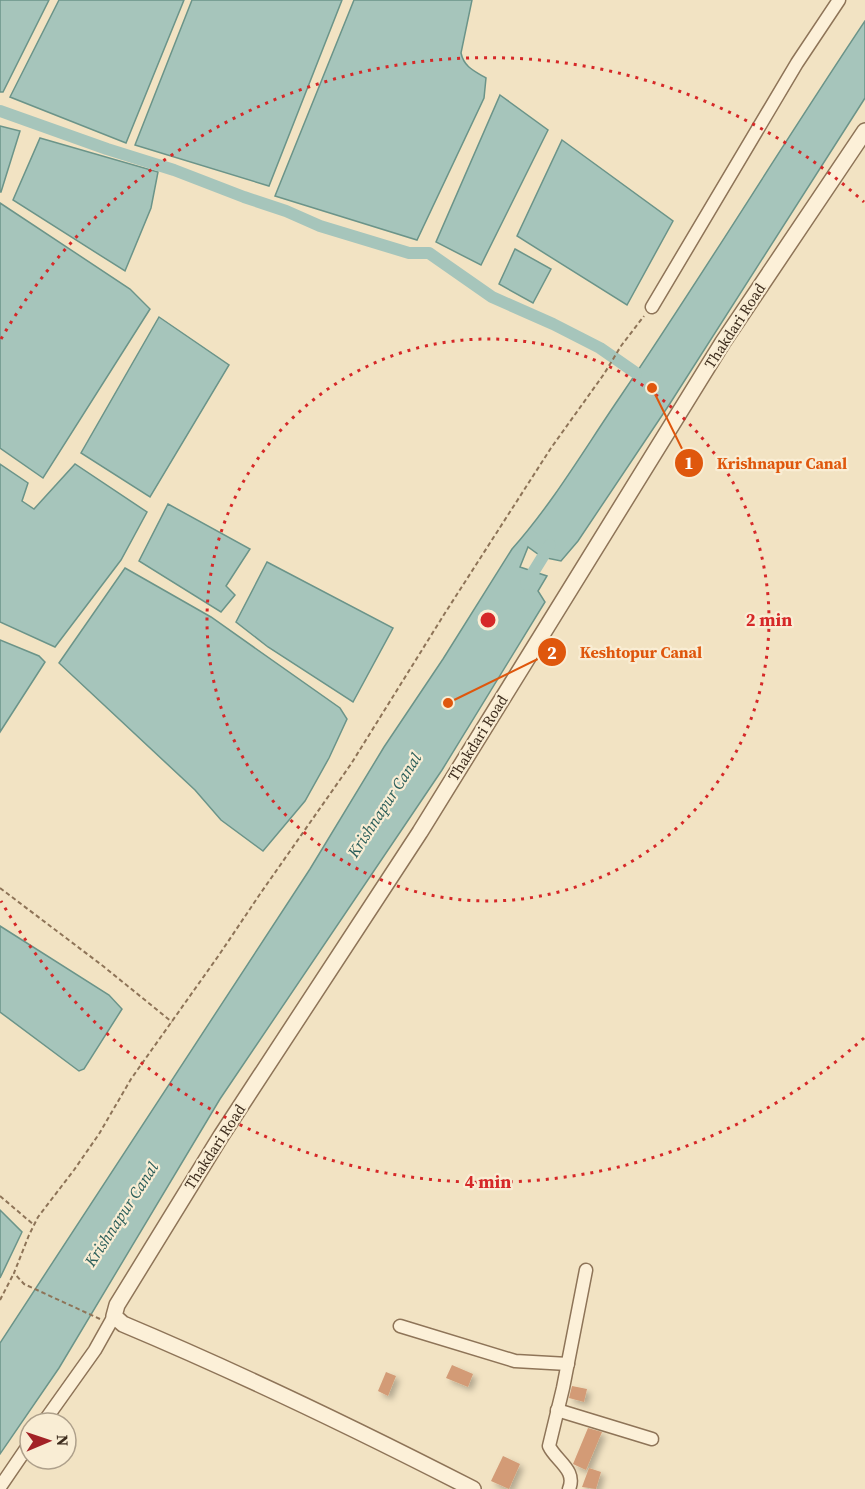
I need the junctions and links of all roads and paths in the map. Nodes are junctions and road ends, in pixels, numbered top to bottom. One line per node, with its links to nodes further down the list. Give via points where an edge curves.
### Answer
1 (839, 0): 3 (street, via 797,63)
2 (865, 131): 11 (street, Thakdari Road, via 723,342 420,832 215,1146 129,1284)
3 (652, 307): 5 (path, via 570,420 351,764)
4 (0, 888): 5 (path)
5 (172, 1022): 7 (path)
6 (0, 1196): 7 (path)
7 (34, 1225): 9 (path)
8 (586, 1270): 14 (street)
9 (14, 1273): 10 (path); 12 (path, via 24,1284)
10 (0, 1300)
11 (114, 1316): 16 (street); 20 (street, via 123,1324 348,1425)
12 (97, 1318)
13 (400, 1326): 14 (street, via 515,1360)
14 (568, 1364): 15 (street)
15 (557, 1410): 17 (street); 21 (street, via 549,1446 570,1473)
16 (52, 1411)
17 (652, 1439)
18 (18, 1461): 19 (street)
19 (0, 1487)
20 (473, 1489)
21 (569, 1489)

